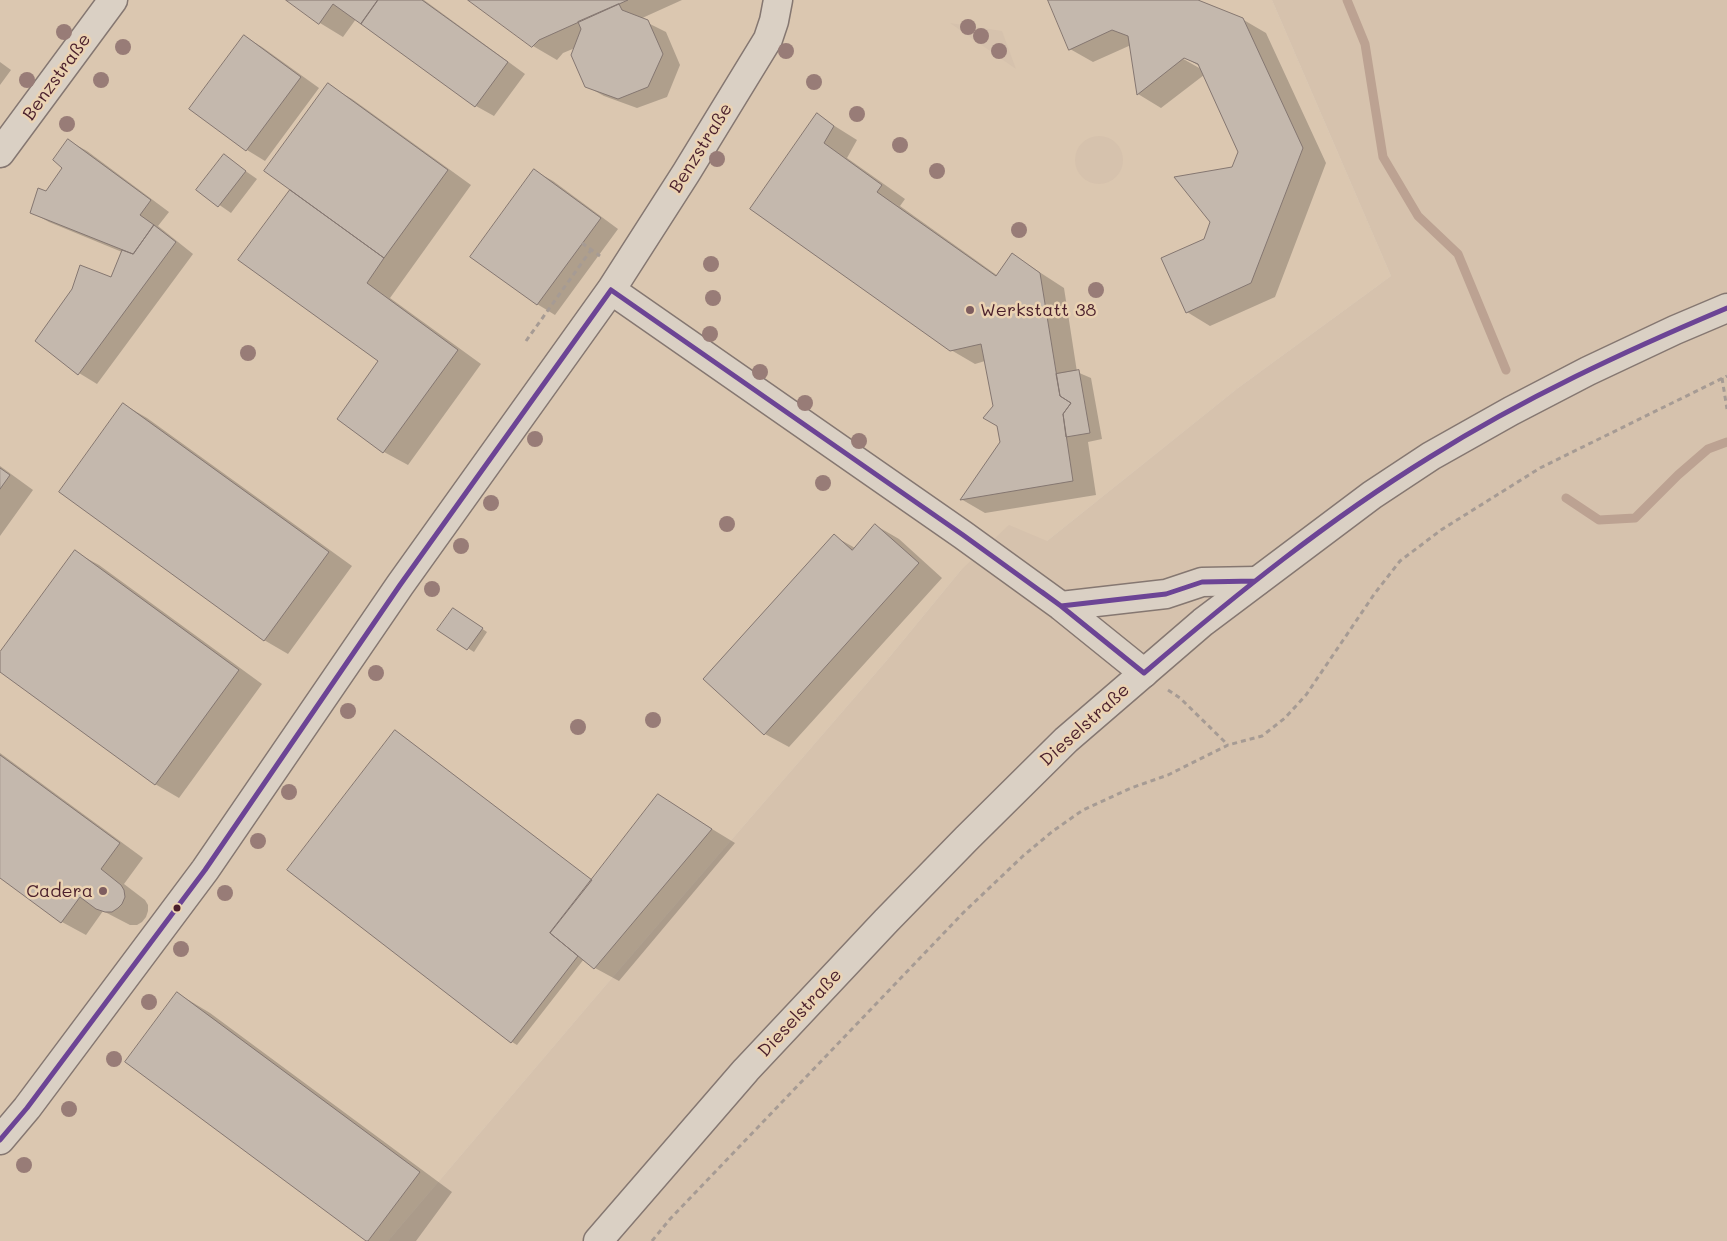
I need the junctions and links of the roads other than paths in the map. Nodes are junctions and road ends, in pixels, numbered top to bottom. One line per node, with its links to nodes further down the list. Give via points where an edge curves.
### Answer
1 (113, 0): 3 (street, Benzstraße)
2 (778, 0): 4 (street, Benzstraße, via 768,38)
3 (0, 154)
4 (611, 290): 7 (street); 9 (street, Benzstraße, via 400,584 205,870)
5 (1727, 308): 6 (street, Dieselstraße, via 1588,371 1431,456 1364,501)
6 (1257, 581): 7 (street, via 1202,582 1166,594); 8 (street, Dieselstraße)
7 (1061, 606): 8 (street)
8 (1144, 673): 10 (street, Dieselstraße, via 1066,740 886,921 746,1070)
9 (0, 1140)
10 (598, 1241)

